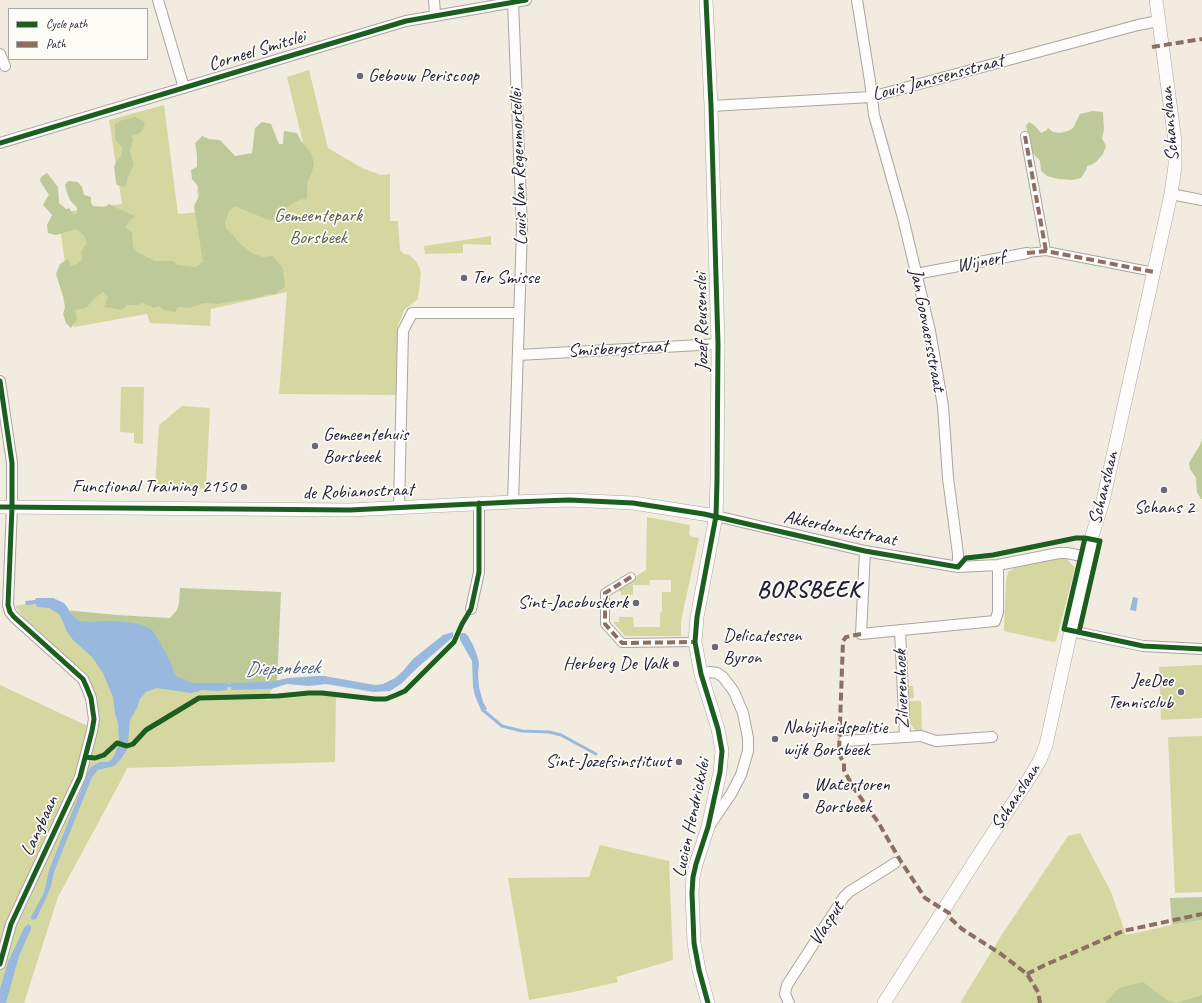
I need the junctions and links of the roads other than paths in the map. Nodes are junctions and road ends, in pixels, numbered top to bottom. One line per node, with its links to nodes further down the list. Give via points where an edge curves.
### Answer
1 (158, 0): 12 (street)
2 (434, 0): 8 (street)
3 (526, 0): 7 (street, Corneel Smitslei)
4 (706, 0): 14 (street, Jozef Reusenslei)
5 (857, 0): 13 (street, Jan Goovaersstraat)
6 (1156, 0): 9 (street, Schanslaan)
7 (513, 2): 8 (street, Corneel Smitslei); 23 (street, Louis Van Regenmortellei, via 522,229)
8 (436, 15): 12 (street, Corneel Smitslei, via 406,21)
9 (1159, 21): 13 (street, Louis Janssensstraat); 17 (street, Schanslaan, via 1175,141)
10 (0, 54): 11 (street)
11 (6, 66)
12 (184, 88): 16 (street, Corneel Smitslei)
13 (871, 97): 14 (street, Louis Janssensstraat); 22 (street, Jan Goovaersstraat)
14 (711, 106): 24 (street, Jozef Reusenslei)
15 (1025, 136): 19 (street)
16 (0, 143)
17 (1171, 194): 18 (street); 21 (street, Schanslaan)
18 (1202, 200)
19 (1046, 251): 20 (street, Wijnerf); 21 (street, Wijnerf)
20 (1027, 253): 22 (street, Wijnerf)
21 (1154, 272): 33 (street, Schanslaan, via 1103,501)
22 (916, 274): 35 (street, Jan Goovaersstraat, via 930,331 943,406)
23 (519, 313): 25 (street, Louis Van Regenmortellei); 30 (street, via 412,313 403,331)
24 (718, 344): 25 (street, Smisbergstraat); 31 (street, Jozef Reusenslei)
25 (518, 355): 27 (street, Louis Van Regenmortellei)
26 (0, 382): 29 (street, Langbaan, via 12,463)
27 (513, 502): 28 (street, de Robianostraat); 31 (street, de Robianostraat, via 570,500 633,503)
28 (479, 503): 30 (street, de Robianostraat); 37 (street, via 479,572)
29 (6, 507): 30 (street, de Robianostraat, via 342,510); 48 (street, Langbaan, via 10,612 83,679 94,713 93,728 80,777 11,924)
30 (399, 507)
31 (716, 516): 32 (street, Akkerdonckstraat); 40 (street, Jozef Reusenslei, via 697,617)
32 (865, 551): 35 (street, Akkerdonckstraat); 38 (street, Zilverenhoek, via 861,634)
33 (1087, 557): 34 (street, Akkerdonckstraat, via 1059,553); 39 (street, Schanslaan)
34 (998, 565): 35 (street, Akkerdonckstraat); 38 (street, Zilverenhoek, via 998,612 995,621)
35 (958, 567)
36 (631, 577): 40 (street, via 605,593 605,624 622,643)
37 (471, 609)
38 (900, 630): 43 (street, Zilverenhoek)
39 (1071, 631): 41 (street, via 1143,646); 51 (street, Schanslaan, via 1046,745 1040,760)
40 (695, 642): 42 (street, Lucien Hendrickxlei)
41 (1202, 649)
42 (701, 674): 46 (street, Lucien Hendrickxlei, via 722,751); 46 (street, Lucien Hendrickxlei, via 717,673 732,689 743,713 748,738 748,751 741,775)
43 (905, 737): 44 (street, via 921,736 936,741); 45 (street, Zilverenhoek)
44 (992, 737)
45 (844, 741)
46 (708, 827): 49 (street, Lucien Hendrickxlei, via 696,864 692,893 694,943)
47 (895, 864): 50 (street, Vlasput, via 844,897 786,985 785,994)
48 (0, 964)
49 (708, 1003)
50 (789, 1003)
51 (884, 1003)

